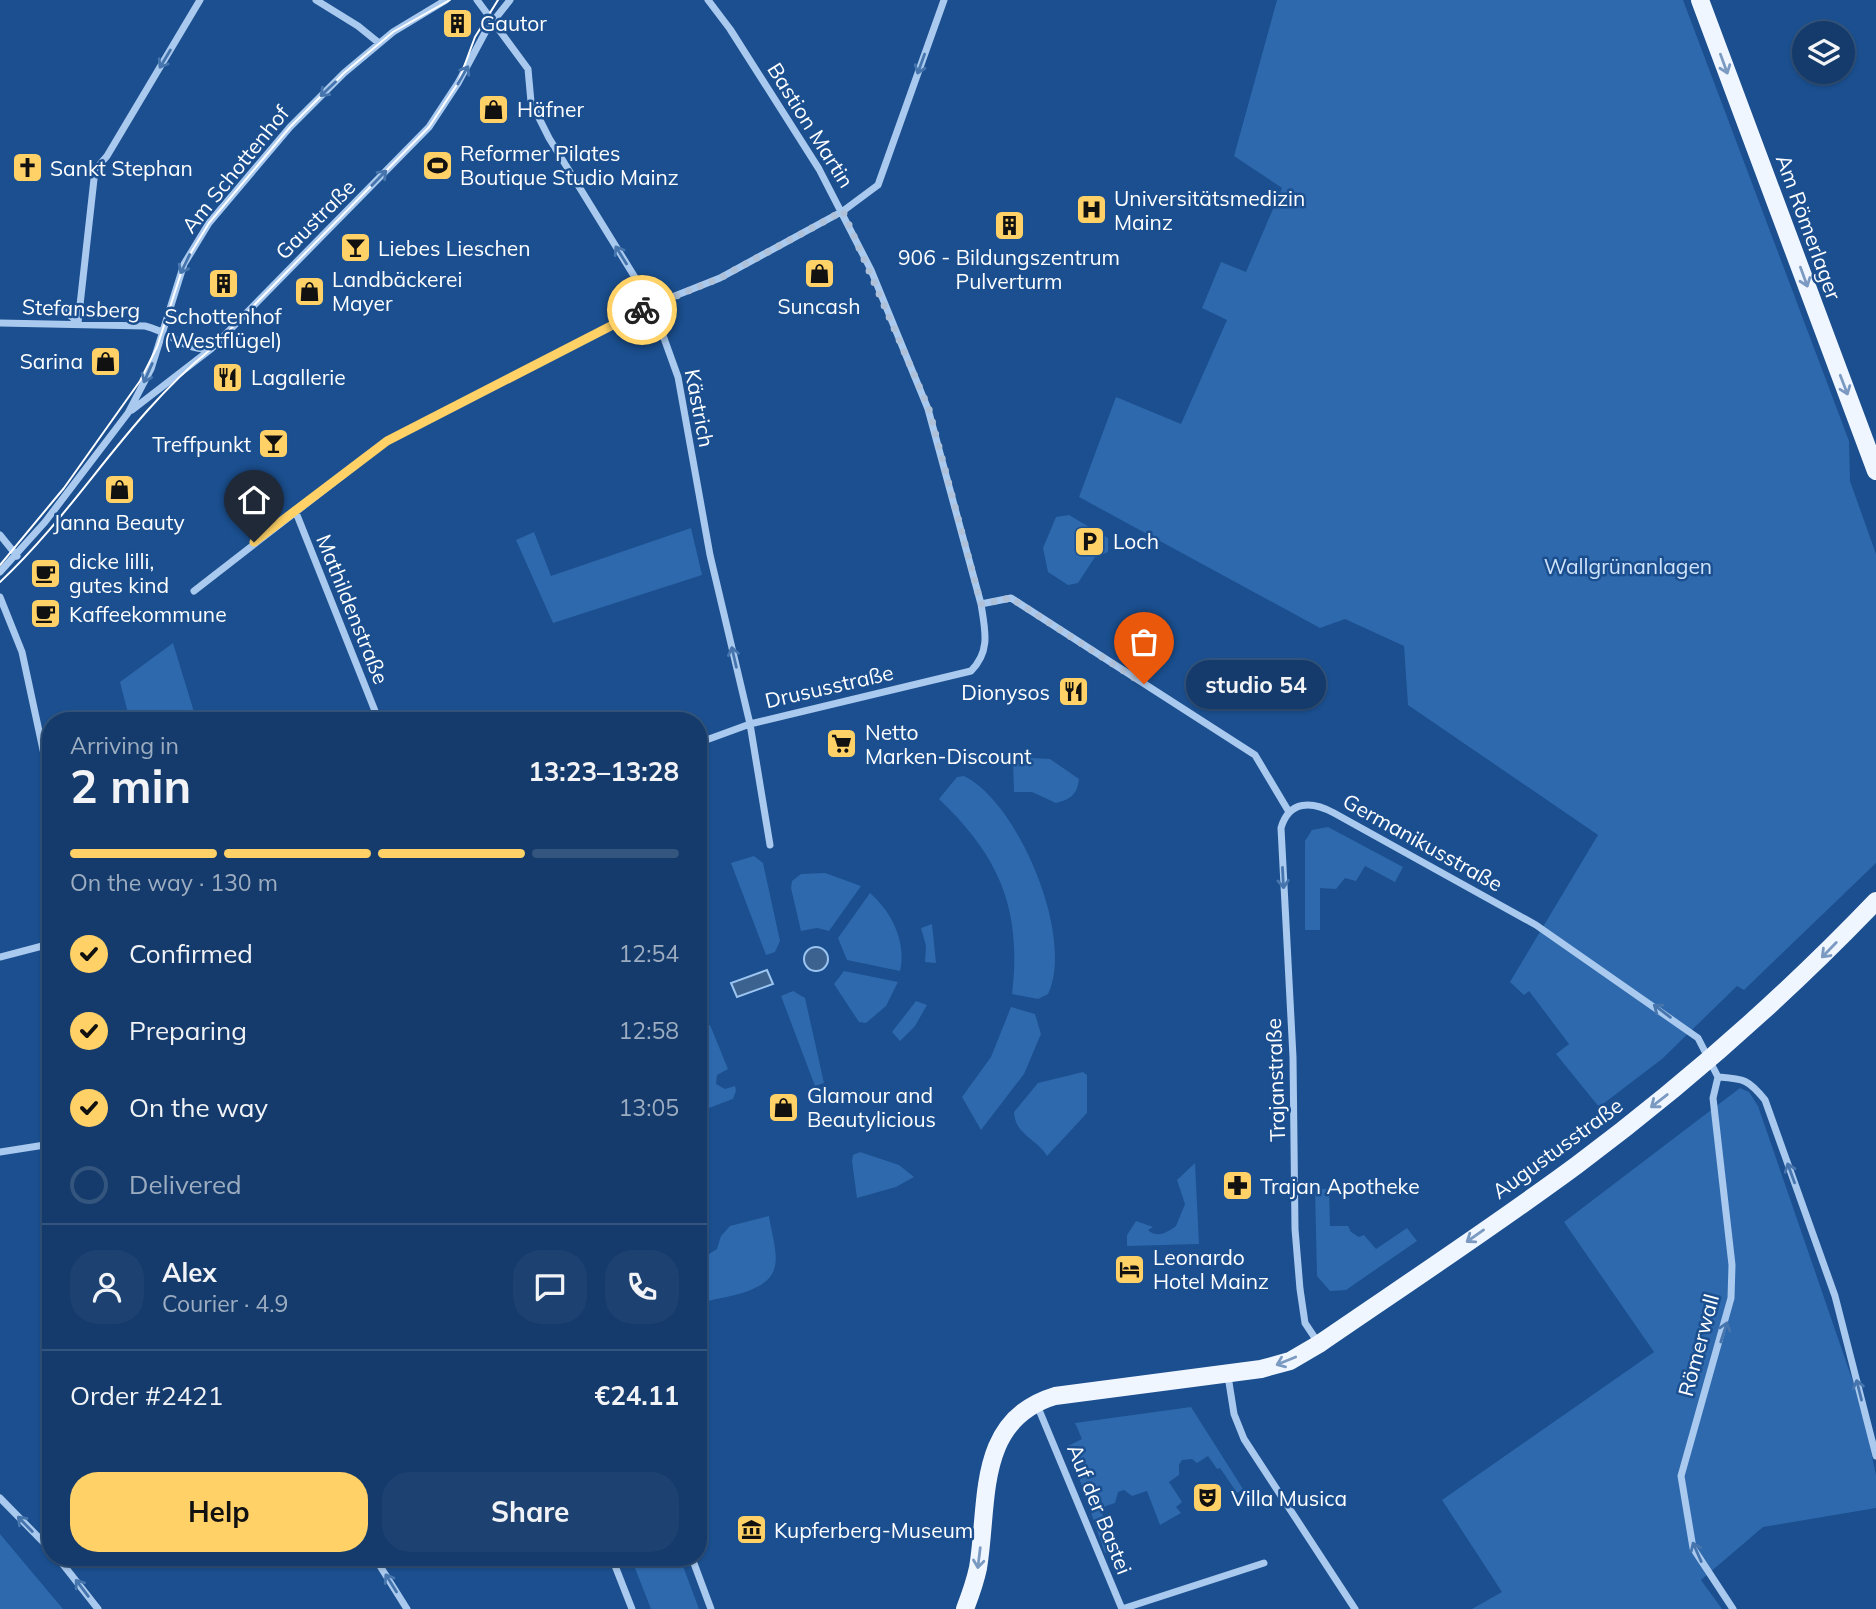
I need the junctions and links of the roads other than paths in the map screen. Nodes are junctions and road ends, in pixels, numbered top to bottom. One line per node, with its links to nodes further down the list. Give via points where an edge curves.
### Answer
1 (201, 0): 15 (street, one-way to 15, via 107,156 94,170)
2 (316, 0): 10 (street)
3 (446, 0): 10 (street, Am Schottenhof)
4 (477, 0): 9 (street, Kästrich)
5 (510, 0): 9 (street, Gaustraße)
6 (708, 0): 11 (street, Bastion Martin)
7 (944, 0): 11 (street, one-way to 11, via 878,185)
8 (1700, 0): 19 (main road, Am Römerlager, one-way to 19)
9 (493, 20): 12 (street, Kästrich, one-way to 9, via 549,138 531,102 528,69); 17 (street, Gaustraße, one-way to 9, via 429,127)
10 (379, 43): 16 (street, Am Schottenhof, one-way to 16, via 290,127 209,223 184,264)
11 (843, 211): 12 (street, via 720,278); 26 (street, Bastion Martin, via 929,409)
12 (652, 305): 20 (street, via 387,441); 29 (street, Kästrich, one-way to 12, via 710,555 678,377)
13 (65, 311): 15 (street)
14 (0, 323): 15 (street, Stefansberg)
15 (78, 323): 16 (street, Stefansberg)
16 (162, 330): 17 (street, via 181,345); 18 (street, Gaustraße, one-way to 18, via 151,369)
17 (211, 349): 18 (street, Gaustraße)
18 (128, 413): 22 (street, Gaustraße)
19 (1876, 471)
20 (295, 510): 24 (street); 28 (street, Mathildenstraße)
21 (0, 535): 22 (street)
22 (17, 556): 23 (street, Gaustraße)
23 (0, 572)
24 (194, 590)
25 (0, 597): 31 (street, via 22,652)
26 (981, 604): 27 (street, Bastion Martin, via 985,650); 32 (street, via 1011,598 1255,755)
27 (971, 671): 29 (street, Drususstraße)
28 (375, 712)
29 (750, 724): 30 (street, Drususstraße); 33 (street, Kästrich)
30 (707, 740)
31 (42, 744)
32 (1289, 812): 37 (street, Germanikusstraße, one-way to 32, via 1698,1038 1536,925 1321,806 1299,805); 41 (street, Trajanstraße, one-way to 41, via 1280,828 1293,1057 1295,1229 1304,1319)
33 (769, 845)
34 (1876, 901): 37 (main road, Augustusstraße, one-way to 37, via 1792,986)
35 (42, 946): 36 (street)
36 (0, 957)
37 (1710, 1058): 38 (street, Römerwall); 41 (main road, Augustusstraße, one-way to 41, via 1577,1165)
38 (1718, 1077): 44 (street, one-way to 38, via 1835,1296 1765,1100 1747,1081); 58 (street, Römerwall, one-way to 38, via 1693,1548 1681,1476 1731,1298 1732,1265 1713,1105)
39 (42, 1145): 40 (street)
40 (0, 1152)
41 (1319, 1344): 42 (main road, Augustusstraße, one-way to 42, via 1290,1361)
42 (1228, 1376): 43 (main road, Augustusstraße); 57 (street, via 1234,1414 1244,1439)
43 (1036, 1402): 47 (street, Auf der Bastei, via 1122,1609); 56 (main road, one-way to 56, via 1017,1417 995,1448 978,1570)
44 (1876, 1456)
45 (0, 1497): 46 (street, one-way to 45)
46 (42, 1541)
47 (1264, 1563)
48 (64, 1566): 52 (street, one-way to 48)
49 (380, 1566): 53 (street, one-way to 49)
50 (615, 1566): 54 (street)
51 (695, 1566): 55 (street)
52 (98, 1609)
53 (407, 1609)
54 (632, 1609)
55 (711, 1609)
56 (965, 1609)
57 (1355, 1609)
58 (1733, 1609)

